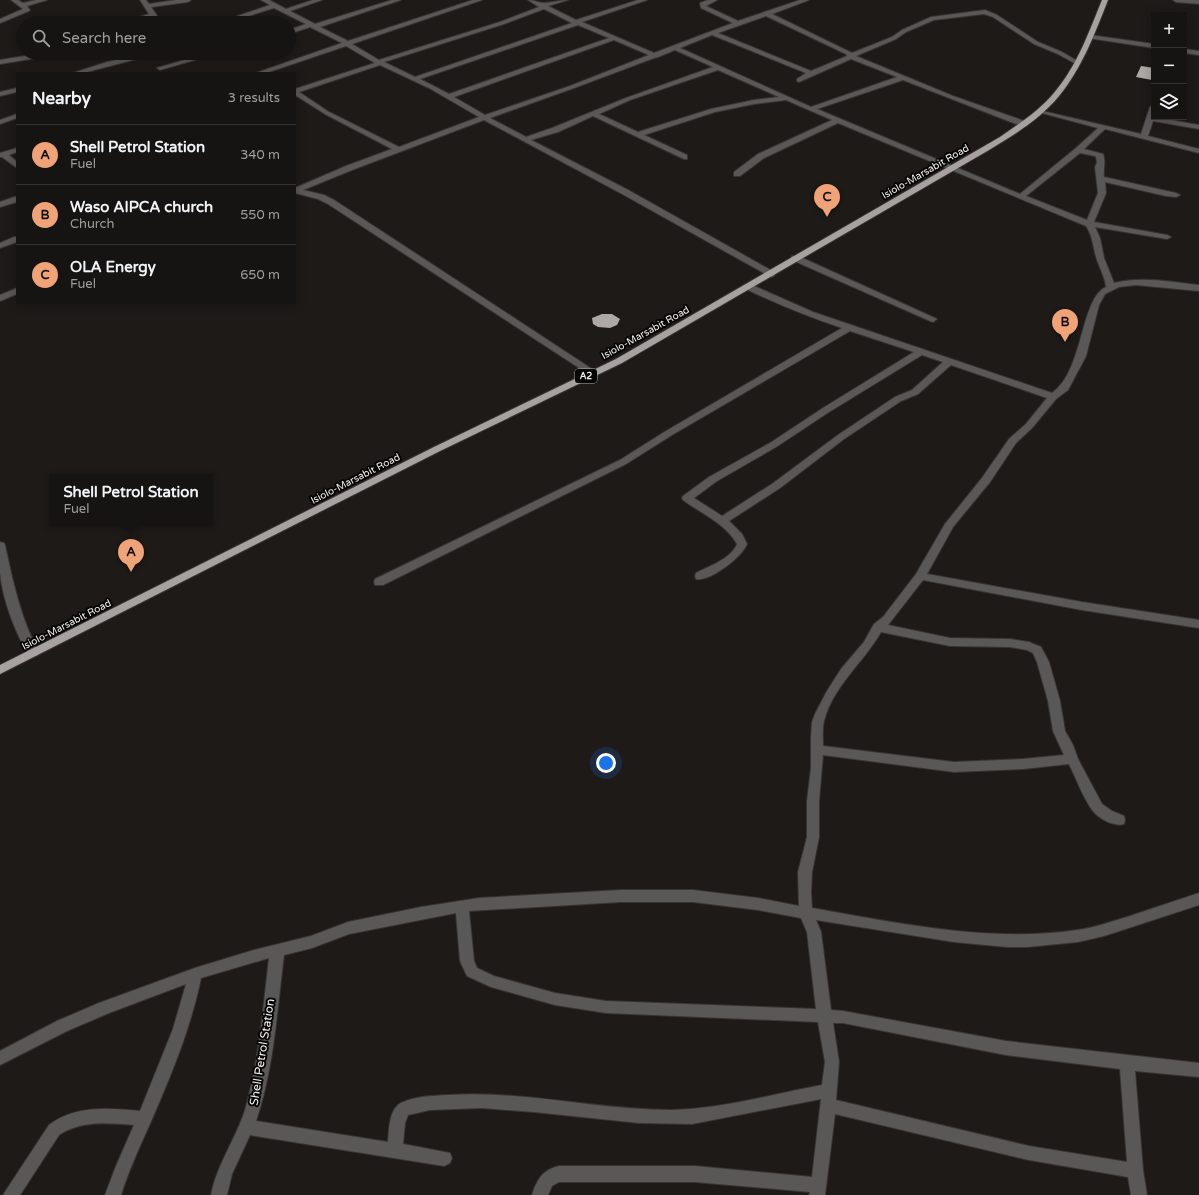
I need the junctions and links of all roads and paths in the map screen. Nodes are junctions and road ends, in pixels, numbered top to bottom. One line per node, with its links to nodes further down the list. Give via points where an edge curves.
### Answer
1 (14, 0): 17 (street)
2 (44, 0): 17 (street)
3 (143, 0): 18 (street)
4 (188, 0): 18 (street)
5 (264, 0): 19 (street)
6 (318, 0): 21 (street)
7 (398, 0): 31 (street)
8 (479, 0): 36 (street)
9 (531, 0): 20 (street)
10 (565, 0): 20 (street)
11 (644, 0): 29 (street)
12 (714, 0): 30 (street, via 702,4 703,7)
13 (806, 0): 23 (street)
14 (1176, 0): 15 (street)
15 (1199, 2)
16 (1101, 3): 34 (highway, Isiolo-Marsabit Road / A2)
17 (22, 5): 28 (street, via 27,8 25,12)
18 (148, 6): 22 (street)
19 (274, 6): 21 (street); 25 (street)
20 (543, 6): 29 (street); 47 (street, via 494,25)
21 (285, 11): 26 (street)
22 (152, 14): 24 (street)
23 (768, 14): 30 (street); 42 (street, via 849,53)
24 (145, 16)
25 (242, 16)
26 (294, 16)
27 (296, 17): 31 (street)
28 (0, 20)
29 (576, 22): 35 (street); 55 (street)
30 (738, 23): 33 (street)
31 (312, 26): 32 (street); 36 (street)
32 (296, 30)
33 (712, 33): 38 (street); 53 (street)
34 (1090, 37): 37 (street); 48 (highway, Isiolo-Marsabit Road / A2)
35 (615, 38): 41 (street); 61 (street)
36 (347, 44): 47 (street); 52 (street)
37 (1151, 46)
38 (676, 48): 41 (street); 49 (street)
39 (1187, 51): 40 (street)
40 (1199, 53)
41 (656, 56): 68 (street)
42 (850, 56): 48 (street, via 933,18 982,12 993,14 1036,43); 53 (street); 54 (street)
43 (16, 59): 46 (street)
44 (123, 60): 51 (street)
45 (193, 60): 50 (street)
46 (0, 62)
47 (380, 62): 55 (street); 58 (street)
48 (1078, 63): 64 (highway, Isiolo-Marsabit Road / A2, via 1056,96)
49 (719, 67): 62 (street); 65 (street)
50 (160, 70)
51 (79, 72)
52 (265, 72)
53 (811, 73): 56 (street)
54 (902, 78): 63 (street); 72 (street)
55 (415, 79): 61 (street)
56 (799, 80)
57 (16, 90): 60 (street)
58 (296, 91)
59 (296, 92): 79 (street, via 327,113)
60 (0, 94)
61 (448, 97): 68 (street)
62 (788, 98): 63 (street); 75 (street, via 713,110)
63 (811, 109): 70 (street)
64 (1040, 111): 72 (highway, Isiolo-Marsabit Road / A2); 73 (street)
65 (592, 113): 75 (street); 77 (street)
66 (1151, 115): 69 (street)
67 (16, 116): 71 (street)
68 (484, 118): 77 (street); 79 (street)
69 (1150, 118): 74 (street); 76 (street)
70 (838, 120): 85 (street); 86 (street, via 761,156)
71 (0, 122)
72 (1024, 124): 85 (highway, Isiolo-Marsabit Road / A2)
73 (1103, 127): 76 (street); 80 (street)
74 (1199, 127)
75 (638, 135): 83 (street)
76 (1144, 137): 81 (street)
77 (525, 140): 99 (street, via 627,193)
78 (16, 150): 82 (street)
79 (399, 150): 88 (street)
80 (1079, 150): 87 (street, via 1100,156); 91 (street)
81 (1199, 151)
82 (2, 154): 84 (street)
83 (684, 157)
84 (16, 165)
85 (951, 169): 91 (street); 98 (highway, Isiolo-Marsabit Road / A2, via 804,255)
86 (737, 174)
87 (1101, 179): 90 (street); 94 (street, via 1102,194)
88 (296, 191)
89 (296, 191): 109 (street, via 331,202)
90 (1176, 195)
91 (1021, 197): 94 (street)
92 (16, 199): 93 (street)
93 (0, 205)
94 (1089, 224): 95 (street); 101 (street, via 1096,235 1101,262 1110,279)
95 (1167, 237)
96 (16, 239): 97 (street)
97 (0, 246)
98 (794, 258): 99 (highway, Isiolo-Marsabit Road / A2); 105 (street)
99 (771, 274): 100 (highway, Isiolo-Marsabit Road / A2)
100 (749, 287): 106 (street, via 810,314); 109 (highway, Isiolo-Marsabit Road / A2)
101 (1110, 287): 102 (street, via 1130,282 1144,282); 110 (street, via 1102,292 1097,300 1077,366 1063,390)
102 (1199, 288)
103 (16, 291): 104 (street)
104 (0, 298)
105 (933, 319)
106 (850, 327): 107 (street); 115 (street, via 623,462)
107 (922, 352): 108 (street); 111 (street, via 773,445 713,479 687,498)
108 (949, 362): 110 (street); 111 (street, via 914,392 898,399 845,434 776,486)
109 (593, 373): 118 (highway, Isiolo-Marsabit Road / A2)
110 (1053, 397): 114 (street, via 1029,426 1012,441 986,480 949,526)
111 (722, 521): 113 (street, via 739,537 742,547 721,565)
112 (0, 545): 118 (street, via 19,624)
113 (700, 576)
114 (920, 576): 116 (street, via 1082,606); 117 (street)
115 (379, 582)
116 (1199, 624)
117 (878, 628): 120 (street, via 831,694 818,722); 121 (street, via 950,642 1034,647 1043,662 1059,731)
118 (33, 653): 119 (highway, Isiolo-Marsabit Road / A2)
119 (0, 670)
120 (817, 750): 121 (street, via 954,767 1000,766); 125 (street, via 812,837 805,872)
121 (1072, 759): 122 (street, via 1098,808)
122 (1119, 820)
123 (1199, 899): 125 (street, via 1104,930 1078,936 1027,941 954,936)
124 (461, 906): 125 (street, via 656,895 726,899); 126 (street, via 348,928 312,942); 128 (street, via 466,961 469,968 483,978 520,990 555,999 606,1007)
125 (806, 913): 128 (street, via 814,932)
126 (277, 951): 127 (street); 135 (street, Shell Petrol Station, via 258,1084)
127 (195, 974): 129 (street, via 62,1026); 134 (street, via 188,1005)
128 (824, 1015): 130 (street, via 1006,1048); 132 (street, via 832,1062)
129 (0, 1058)
130 (1127, 1063): 131 (street); 138 (street)
131 (1199, 1070)
132 (830, 1090): 133 (street); 136 (street, via 700,1116 678,1117 640,1116 517,1103 422,1104 402,1111 398,1120)
133 (828, 1105): 138 (street, via 1029,1154); 139 (street)
134 (144, 1119): 140 (street, via 96,1117 64,1122 54,1130); 141 (street)
135 (247, 1127): 136 (street); 142 (street, Shell Petrol Station, via 225,1173)
136 (395, 1151): 137 (street)
137 (444, 1158)
138 (1135, 1170): 144 (street)
139 (817, 1190): 143 (street, via 695,1174 559,1174 544,1181)
140 (11, 1195)
141 (113, 1195)
142 (219, 1195)
143 (540, 1195)
144 (1139, 1195)

